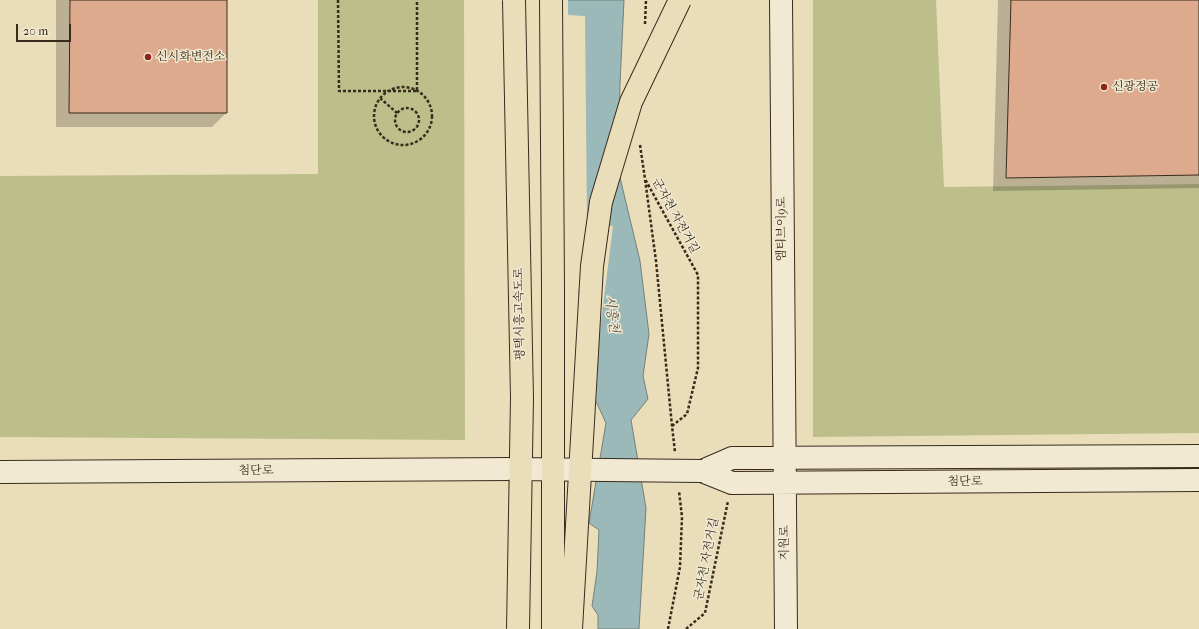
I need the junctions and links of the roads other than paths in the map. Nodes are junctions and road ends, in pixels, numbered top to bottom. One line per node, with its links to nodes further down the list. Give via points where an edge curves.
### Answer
1 (514, 0): 11 (highway, 평택시흥고속도로, bridge, via 522,398)
2 (550, 0): 12 (highway, bridge)
3 (680, 0): 13 (highway, bridge, via 631,102 601,202 592,266)
4 (781, 0): 6 (main road, 엠티브이9로)
5 (1199, 456): 6 (main road)
6 (784, 457): 7 (main road, via 732,458); 10 (main road, 지원로)
7 (702, 471): 8 (main road, 첨단로, bridge, via 512,469); 10 (main road, 첨단로, via 732,483)
8 (0, 472)
9 (1199, 480): 10 (main road, 첨단로)
10 (784, 483): 14 (main road, 지원로)
11 (518, 629)
12 (553, 629)
13 (571, 629)
14 (786, 629)

